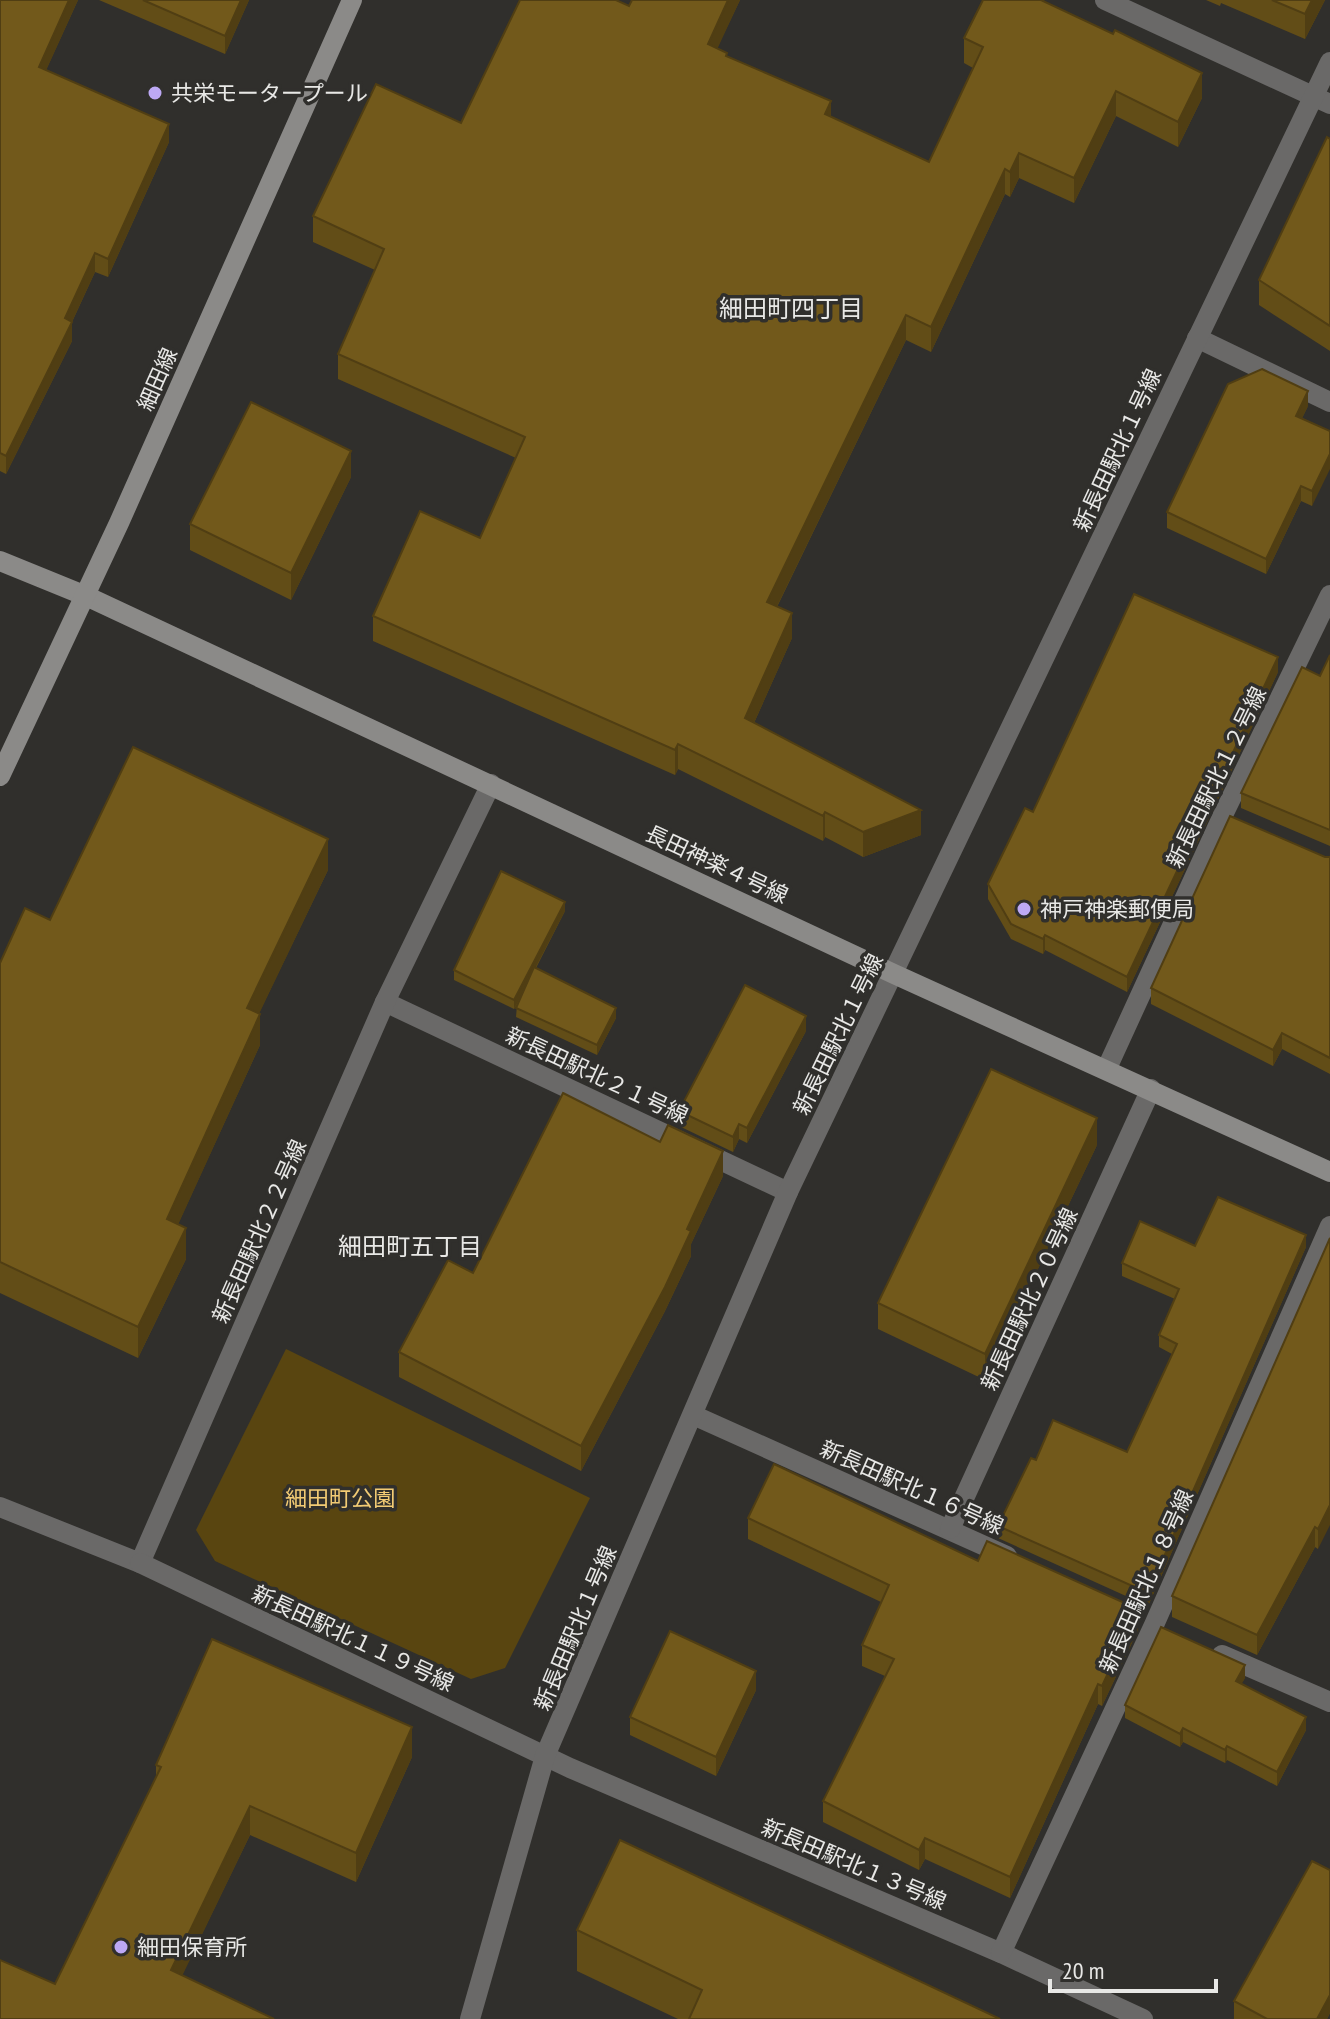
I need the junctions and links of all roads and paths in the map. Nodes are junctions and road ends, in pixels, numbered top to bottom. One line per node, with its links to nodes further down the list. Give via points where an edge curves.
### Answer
1 (352, 0): 9 (street, 細田線)
2 (1105, 0): 4 (street)
3 (1330, 62): 4 (street, 新長田駅北１号線)
4 (1322, 101): 5 (street, 新長田駅北１号線)
5 (1197, 338): 6 (street); 12 (street, 新長田駅北１号線)
6 (1330, 402)
7 (0, 561): 9 (street, 長田神楽４号線)
8 (1330, 595): 14 (street, 新長田駅北１２号線, via 1230,818)
9 (86, 596): 10 (street, 細田線); 11 (street, 長田神楽４号線)
10 (0, 776)
11 (491, 784): 12 (street, 長田神楽４号線); 13 (street, 新長田駅北２２号線)
12 (894, 974): 14 (street, 長田神楽４号線); 17 (street, 新長田駅北１号線)
13 (385, 1002): 17 (street, 新長田駅北２１号線); 22 (street, 新長田駅北２２号線)
14 (1107, 1068): 15 (street, 長田神楽４号線)
15 (1151, 1089): 16 (street, 長田神楽４号線); 21 (street, 新長田駅北２０号線)
16 (1330, 1172)
17 (788, 1192): 19 (street, 新長田駅北１号線)
18 (1330, 1226): 27 (street, 新長田駅北１８号線, via 1154,1625)
19 (693, 1415): 21 (street, 新長田駅北１６号線); 26 (street, 新長田駅北１号線)
20 (0, 1507): 22 (street)
21 (950, 1529): 23 (street, 新長田駅北１６号線)
22 (140, 1563): 26 (street, 新長田駅北１１９号線)
23 (1032, 1568)
24 (1208, 1649): 25 (street)
25 (1330, 1702)
26 (545, 1756): 27 (street, 新長田駅北１３号線); 28 (street, 新長田駅北１号線)
27 (1001, 1953): 29 (street, 新長田駅北１３号線)
28 (470, 2019)
29 (1143, 2019)

